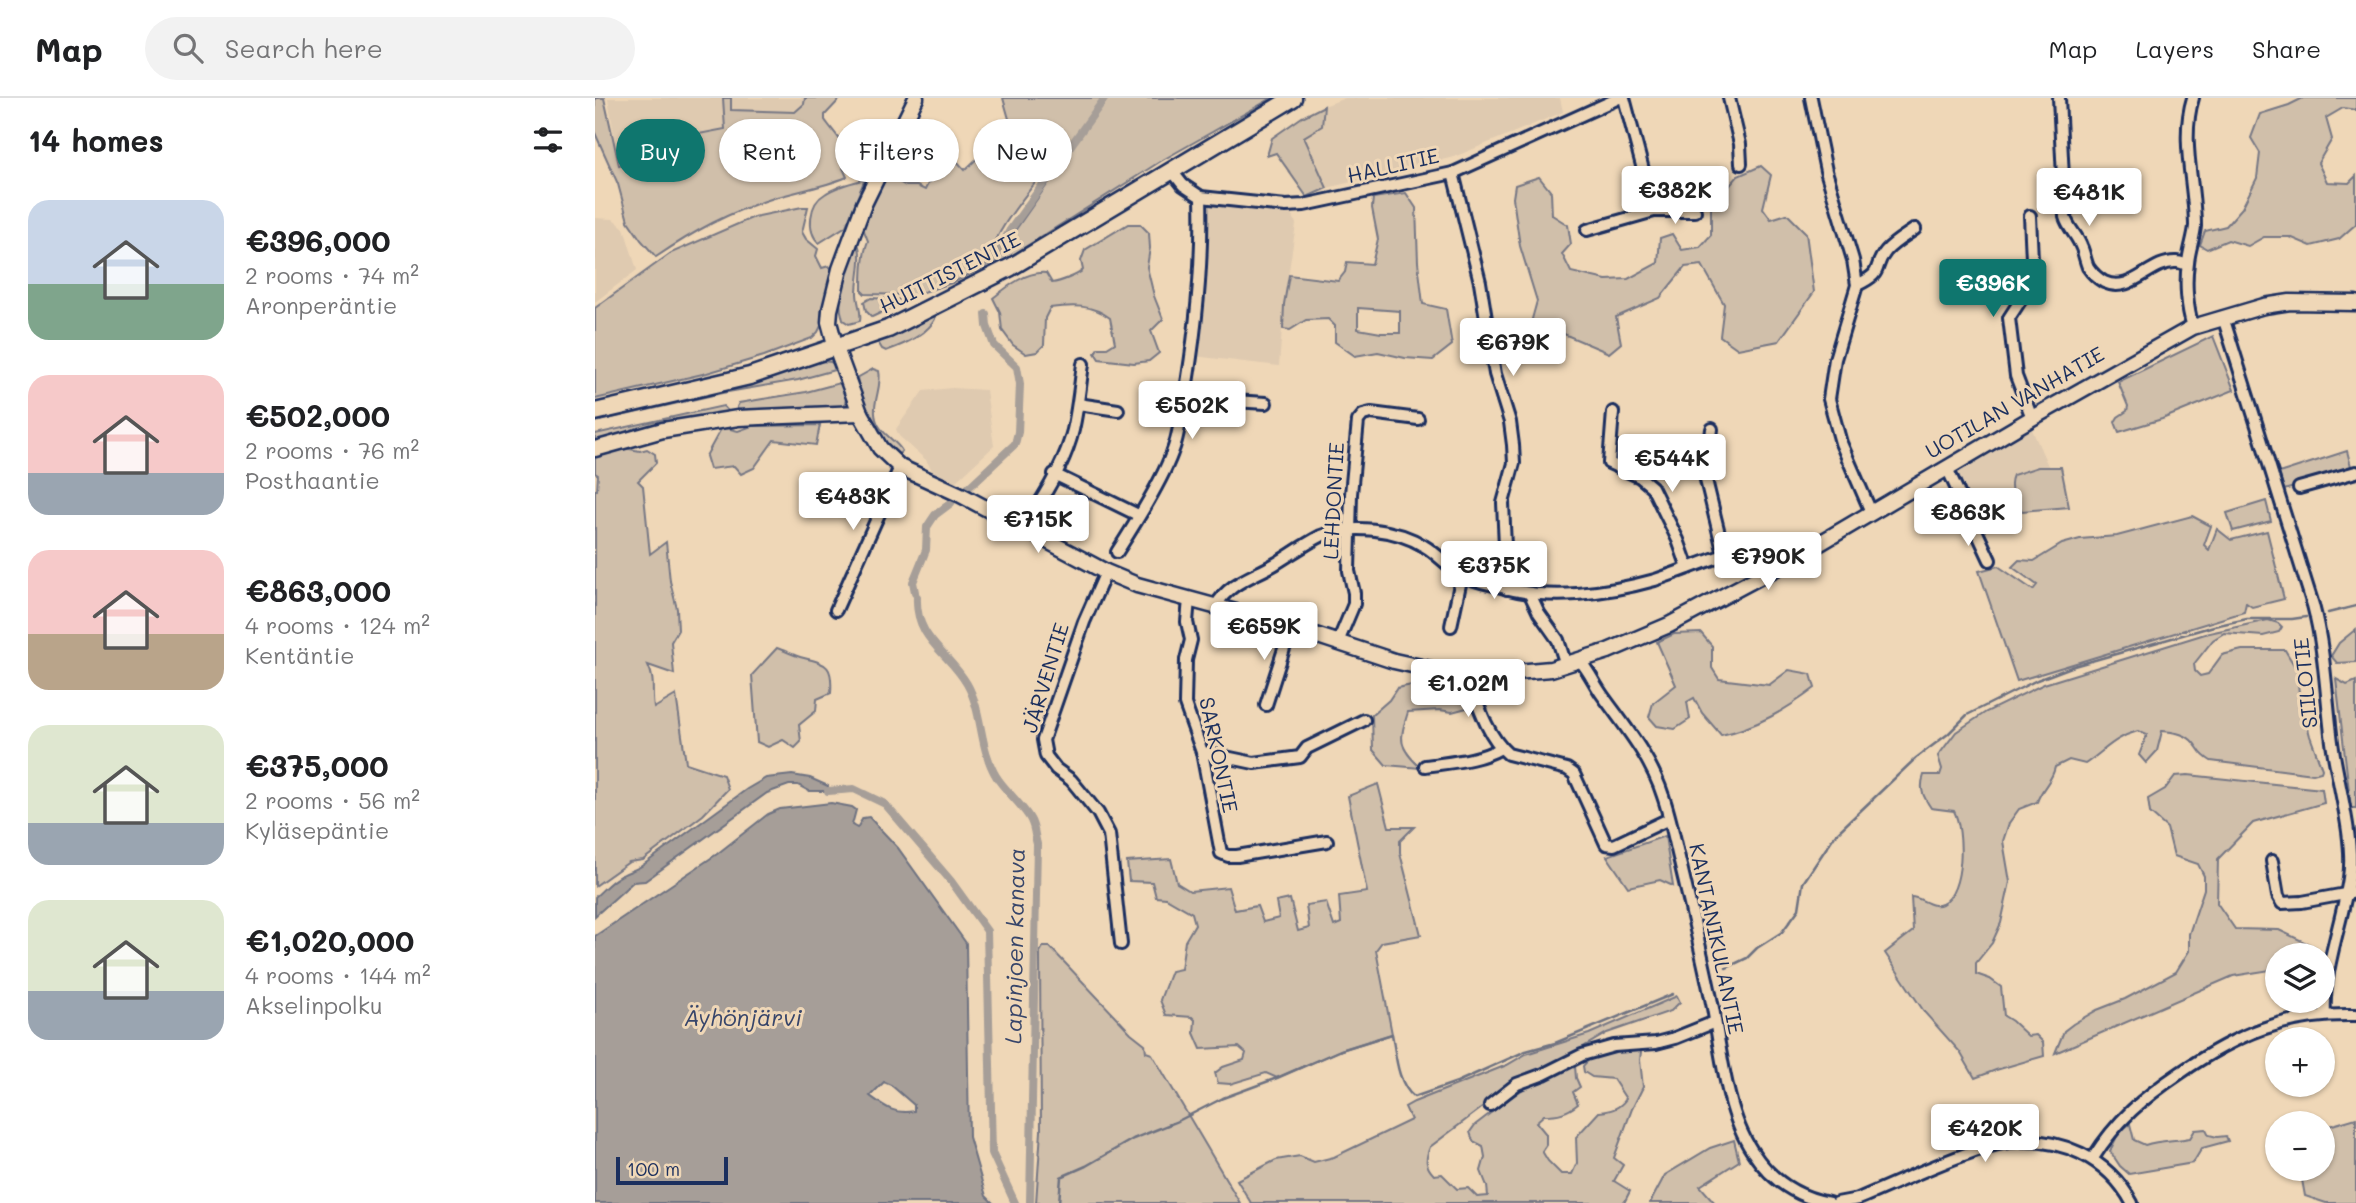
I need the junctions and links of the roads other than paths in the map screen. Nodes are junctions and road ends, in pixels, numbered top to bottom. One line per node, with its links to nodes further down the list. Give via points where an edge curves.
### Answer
1 (916, 98): 22 (main road, UOTILAN VANHATIE, via 871,188 840,269 829,323)
2 (1293, 98): 9 (highway, HUITTISTENTIE)
3 (1621, 98): 10 (street, HALLITIE); 12 (street)
4 (1729, 98): 8 (street)
5 (1811, 98): 18 (street)
6 (2059, 98): 17 (street, via 2065,217 2089,268 2098,278 2120,285 2166,264)
7 (2193, 98): 17 (street, via 2187,124 2195,230)
8 (1741, 164)
9 (1172, 171): 11 (street, via 1183,186); 22 (highway, HUITTISTENTIE, via 1011,267 888,329)
10 (1453, 173): 11 (street, HALLITIE, via 1304,205); 51 (street, via 1513,445 1514,463 1503,503)
11 (1201, 197): 24 (street, via 1203,238)
12 (1654, 211): 13 (street); 16 (street)
13 (1695, 211)
14 (2030, 216): 31 (street, via 2033,281 2008,318 2016,376)
15 (1915, 229): 18 (street, via 1884,254 1872,278)
16 (1587, 230)
17 (2187, 265): 21 (street)
18 (1857, 285): 40 (street, via 1835,359 1829,399 1841,443)
19 (2356, 303): 20 (main road, UOTILAN VANHATIE, via 2290,302)
20 (2223, 317): 21 (main road, UOTILAN VANHATIE); 69 (street, SIILOTIE, via 2320,629)
21 (2193, 327): 31 (main road, UOTILAN VANHATIE)
22 (836, 348): 28 (highway, HUITTISTENTIE, via 750,376); 30 (main road, UOTILAN VANHATIE)
23 (1083, 364): 26 (street)
24 (1184, 398): 25 (street); 41 (street, via 1172,454)
25 (1266, 402)
26 (1077, 404): 27 (street); 38 (street, via 1073,431)
27 (1118, 410)
28 (595, 412)
29 (1613, 412): 48 (street, via 1609,463 1652,487)
30 (860, 413): 34 (main road, via 738,418 663,430); 35 (main road, UOTILAN VANHATIE, via 880,448)
31 (2032, 418): 36 (main road, UOTILAN VANHATIE)
32 (1418, 419): 43 (street, LEHDONTIE, via 1371,413 1359,421)
33 (1712, 429): 46 (street, via 1706,480)
34 (595, 449)
35 (900, 467): 42 (main road, UOTILAN VANHATIE); 55 (street)
36 (1947, 468): 40 (main road, UOTILAN VANHATIE); 47 (street)
37 (2356, 472): 39 (street)
38 (1054, 474): 41 (street); 42 (street)
39 (2299, 488)
40 (1871, 512): 59 (main road, UOTILAN VANHATIE, via 1669,625)
41 (1138, 515): 45 (street)
42 (1023, 527): 49 (main road, UOTILAN VANHATIE)
43 (1350, 530): 50 (street, via 1391,533 1415,541); 54 (street, via 1321,537 1232,585); 58 (street, LEHDONTIE, via 1354,604)
44 (1782, 540): 46 (street)
45 (1117, 552)
46 (1724, 554): 48 (street)
47 (1990, 560)
48 (1688, 568): 52 (street, via 1623,587 1578,594)
49 (1105, 572): 53 (main road, UOTILAN VANHATIE); 70 (street, JÄRVENTIE, via 1043,740 1055,769 1071,780 1109,834)
50 (1462, 575): 51 (street); 56 (street)
51 (1507, 589): 52 (street)
52 (1529, 594): 59 (street, KANTANIKULANTIE)
53 (1189, 599): 54 (main road, UOTILAN VANHATIE); 64 (street, SARKONTIE, via 1191,640 1185,704)
54 (1216, 606): 57 (main road, UOTILAN VANHATIE)
55 (836, 610)
56 (1451, 626)
57 (1291, 627): 58 (main road, UOTILAN VANHATIE); 61 (street)
58 (1338, 642): 60 (main road, UOTILAN VANHATIE, via 1394,660)
59 (1573, 663): 60 (main road, UOTILAN VANHATIE, via 1515,673); 66 (street, KANTANIKULANTIE, via 1588,670 1633,736 1652,768)
60 (1467, 674): 63 (street)
61 (1266, 705)
62 (1364, 720): 64 (street, via 1307,748 1300,757 1254,763)
63 (1501, 748): 65 (street, via 1468,760); 66 (street, via 1574,774 1606,844 1614,845)
64 (1202, 752): 67 (street, SARKONTIE, via 1220,853 1237,856)
65 (1425, 766)
66 (1669, 819): 73 (street, KANTANIKULANTIE)
67 (1327, 841)
68 (2272, 861): 69 (street, via 2282,903)
69 (2351, 893): 71 (street, SIILOTIE, via 2332,957)
70 (1121, 944)
71 (2325, 1014): 72 (street); 75 (street, via 2257,1029 2204,1056 2126,1113)
72 (2356, 1015)
73 (1715, 1022): 74 (street, via 1657,1043 1614,1046 1583,1055 1517,1084); 76 (street, KANTANIKULANTIE, via 1732,1101 1751,1151 1786,1187)
74 (1490, 1105)
75 (2092, 1158): 77 (street, via 2056,1144 2010,1141); 78 (street)
76 (1829, 1203)
77 (1837, 1203)
78 (2132, 1203)

